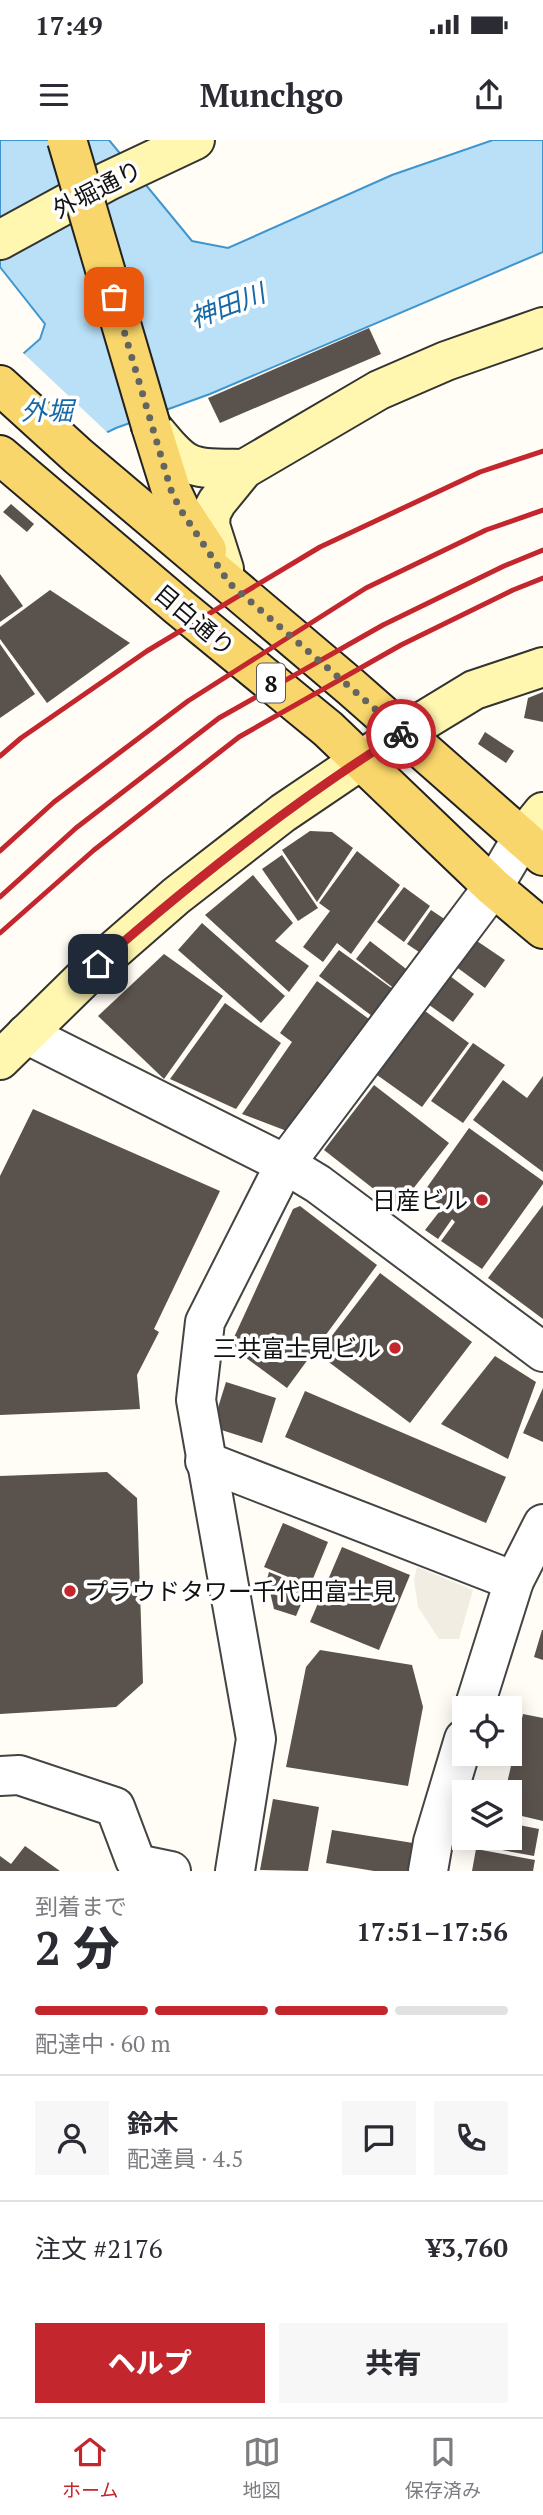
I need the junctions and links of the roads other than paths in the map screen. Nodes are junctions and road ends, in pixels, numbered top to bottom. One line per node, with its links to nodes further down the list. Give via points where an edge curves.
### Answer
1 (67, 140): 3 (main road, 8, bridge)
2 (195, 140): 3 (street, 外堀通り)
3 (96, 188): 4 (street, 外堀通り); 7 (main road, 8, bridge)
4 (0, 240)
5 (543, 327): 9 (street, via 379,390)
6 (0, 385): 10 (main road, 目白通り / 8)
7 (151, 426): 9 (street, via 188,465); 10 (main road, 8, via 180,509)
8 (0, 454): 13 (main road, 目白通り / 8)
9 (244, 469): 10 (street, via 211,513 215,549)
10 (229, 583): 12 (main road, 目白通り / 8)
11 (543, 667): 12 (street, via 474,690)
12 (403, 733): 13 (street); 14 (main road, 目白通り / 8)
13 (361, 760): 15 (main road, 目白通り / 8); 17 (street, via 176,896)
14 (536, 835): 15 (street)
15 (493, 887): 16 (main road, 目白通り / 8); 18 (street)
16 (543, 929)
17 (13, 1047): 18 (street)
18 (285, 1164): 19 (street); 20 (street, via 205,1322 196,1400)
19 (543, 1352)
20 (205, 1461): 22 (street); 27 (street, via 256,1739)
21 (543, 1524): 22 (street)
22 (514, 1580): 23 (street)
23 (478, 1696)
24 (456, 1766): 28 (street)
25 (0, 1776): 26 (street, via 19,1775 115,1807 135,1860 142,1866)
26 (171, 1871)
27 (235, 1871)
28 (428, 1871)

